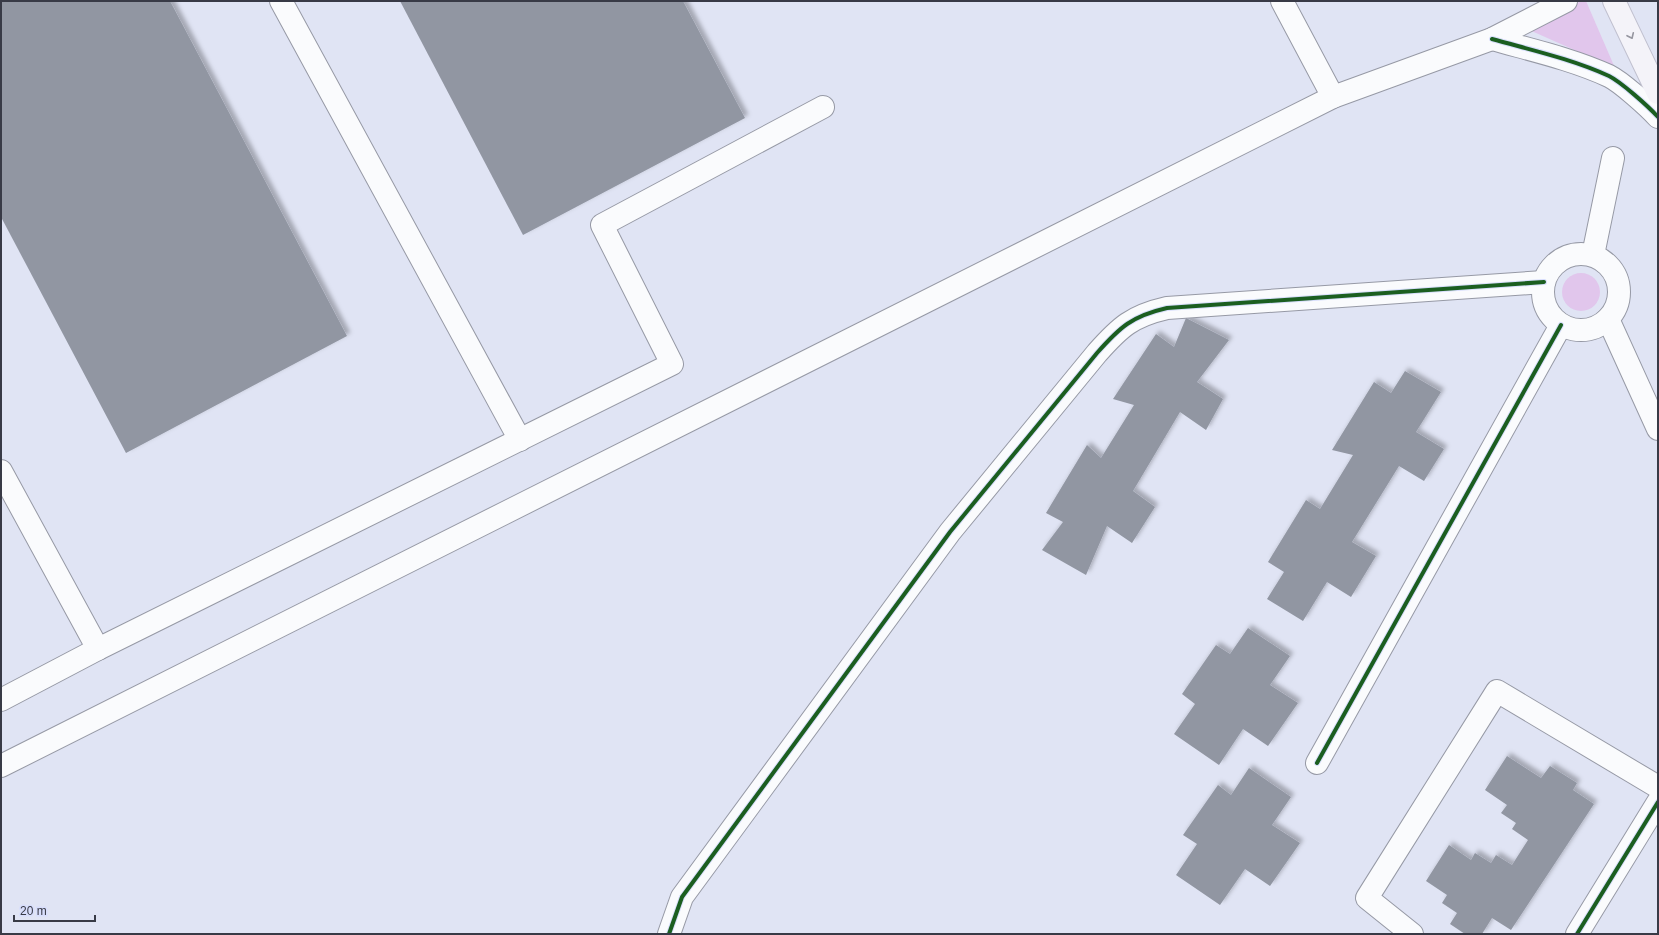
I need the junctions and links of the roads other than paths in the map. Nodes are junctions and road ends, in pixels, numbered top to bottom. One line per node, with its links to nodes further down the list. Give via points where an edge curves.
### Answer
1 (281, 1): 16 (street)
2 (1282, 1): 7 (street)
3 (1566, 1): 5 (street)
4 (1614, 1): 6 (main road, one-way to 6)
5 (1492, 39): 7 (street); 9 (street, via 1562,59 1610,77)
6 (1658, 93)
7 (1333, 98): 21 (street)
8 (823, 107): 16 (street, via 602,225 672,364)
9 (1658, 117)
10 (1613, 158): 11 (street)
11 (1593, 256): 12 (street, via 1568,256 1557,262); 13 (street, via 1613,271 1618,283 1620,296 1616,308)
12 (1544, 282): 14 (street, via 1542,295 1545,307 1551,317); 24 (street, via 1167,308 1148,312 1130,321 1097,353 950,532 682,897)
13 (1608, 319): 14 (street, via 1598,327 1586,330 1573,330); 15 (street)
14 (1561, 325): 20 (street)
15 (1658, 429)
16 (520, 440): 18 (street)
17 (1, 471): 18 (street)
18 (98, 649): 19 (street)
19 (1, 700)
20 (1316, 763)
21 (1, 766)
22 (1658, 787): 25 (street, via 1497,691 1367,898)
23 (1658, 802): 26 (street)
24 (669, 934)
25 (1412, 934)
26 (1577, 934)

